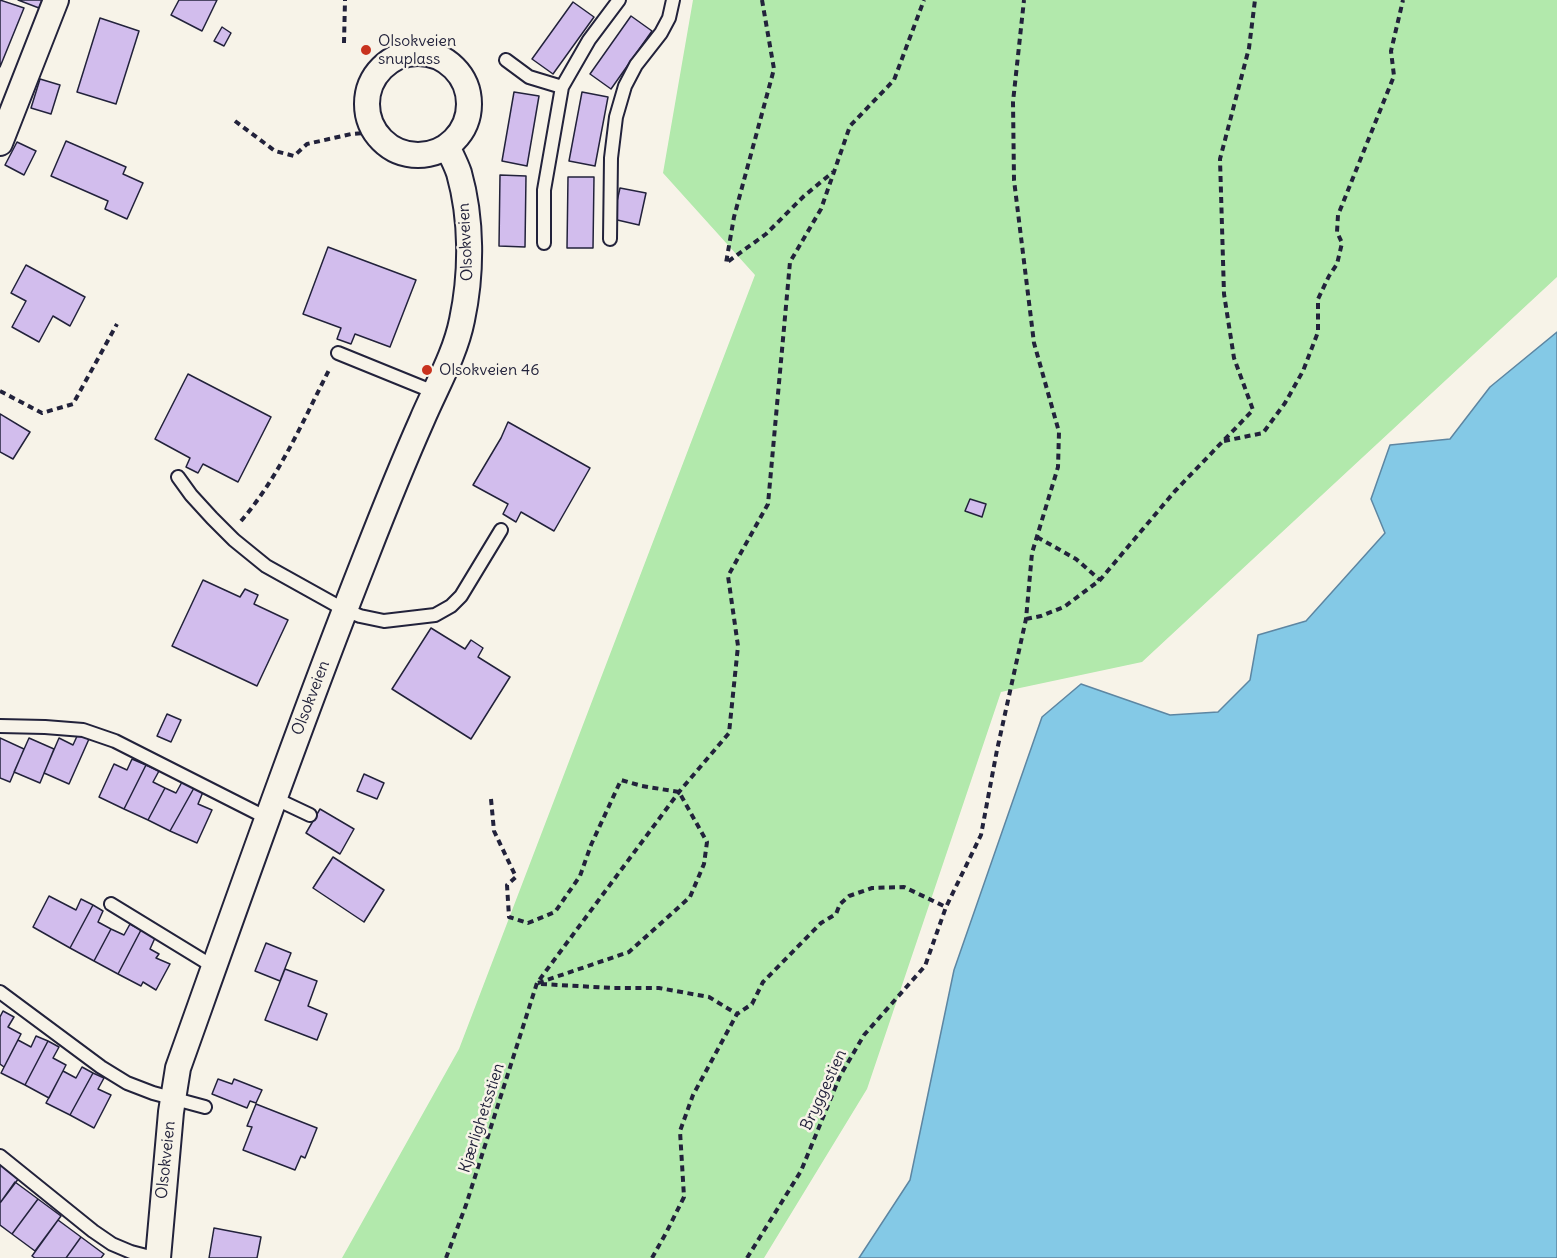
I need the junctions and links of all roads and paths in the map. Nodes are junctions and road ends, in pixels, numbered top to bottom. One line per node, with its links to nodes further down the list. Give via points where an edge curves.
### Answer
1 (56, 0): 15 (street)
2 (345, 0): 10 (path)
3 (618, 0): 12 (lane)
4 (673, 0): 18 (lane, via 661,33 625,86 616,117)
5 (762, 0): 17 (path, via 774,69 734,217 726,263 766,234)
6 (924, 0): 17 (path, Kjærlighetsstien, via 894,80 850,126)
7 (1024, 0): 28 (path, Bryggestien, via 1013,102 1014,180 1034,343 1059,432 1058,467)
8 (1255, 0): 24 (path, via 1249,48 1220,159 1224,294 1234,358 1253,410)
9 (1403, 0): 24 (path, via 1391,51 1394,76 1338,215 1337,232 1342,243 1337,264 1318,299 1318,332 1303,371 1263,433)
10 (344, 43)
11 (506, 60): 12 (lane, via 529,77)
12 (562, 87): 19 (lane, via 544,190)
13 (235, 121): 14 (path, via 275,151 294,156 307,144)
14 (375, 132): 16 (street, via 400,152 432,153); 16 (street, via 368,117 367,101 378,71 407,53 425,53 442,58 456,69 468,92 468,118 460,134)
15 (0, 143)
16 (447, 146): 23 (street, Olsokveien, via 459,173 466,207 468,290 450,358)
17 (833, 172): 33 (path, Kjærlighetsstien, via 821,209 790,262 768,504 728,576 738,646 729,733)
18 (610, 239)
19 (544, 243)
20 (117, 324): 22 (path, via 74,404 42,413)
21 (338, 353): 23 (lane); 27 (path, via 281,464)
22 (0, 391)
23 (434, 392): 30 (street, Olsokveien)
24 (1223, 441): 29 (path)
25 (178, 477): 27 (lane)
26 (501, 530): 30 (lane, via 461,596 435,615 384,621)
27 (229, 535): 30 (lane, via 266,566)
28 (1037, 537): 29 (path, via 1076,559); 31 (path, Bryggestien)
29 (1100, 580): 31 (path, via 1064,607)
30 (345, 610): 35 (street, Olsokveien)
31 (1026, 619): 38 (path, Bryggestien, via 981,835)
32 (0, 726): 35 (lane, via 83,730)
33 (679, 792): 34 (path, via 621,780 580,876 555,912 528,922 509,917 507,885 516,877 494,831); 40 (path, Kjærlighetsstien); 40 (path, via 707,842 704,864 690,897 629,952)
34 (491, 799)
35 (271, 808): 36 (lane); 39 (street, Olsokveien)
36 (310, 815)
37 (111, 904): 39 (lane)
38 (946, 907): 42 (path, via 904,887 872,888 849,896 836,914 821,922 763,982 752,1004); 49 (path, Bryggestien, via 925,966 864,1035 840,1076 801,1171)
39 (214, 967): 43 (street, Olsokveien, via 178,1068)
40 (537, 983): 42 (path, via 659,988 709,997); 47 (path, Kjærlighetsstien)
41 (0, 992): 43 (lane, via 101,1067 127,1083)
42 (737, 1014): 48 (path, via 693,1095 680,1131 684,1197)
43 (173, 1099): 44 (lane); 46 (street, Olsokveien)
44 (205, 1107)
45 (0, 1156): 46 (lane, via 112,1244)
46 (156, 1258)
47 (446, 1258)
48 (652, 1258)
49 (747, 1258)

